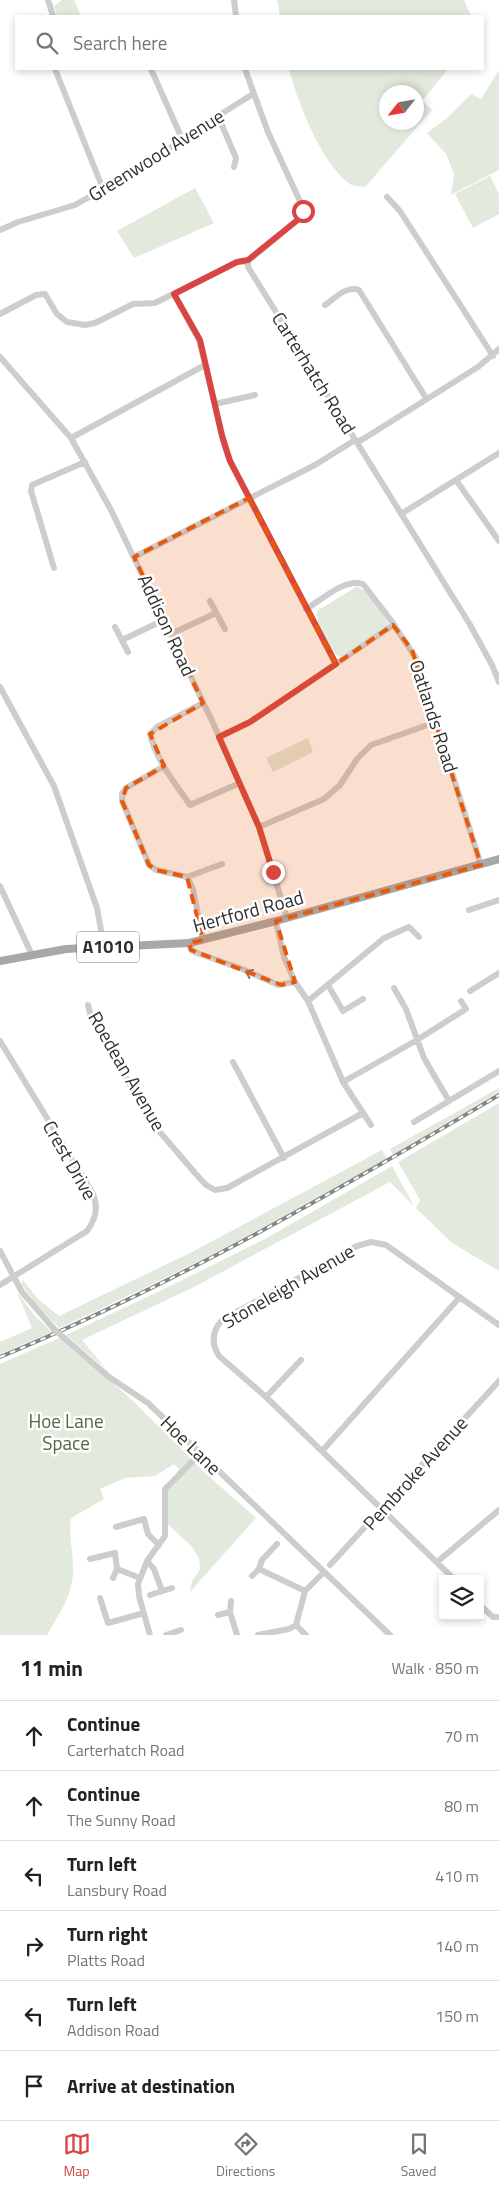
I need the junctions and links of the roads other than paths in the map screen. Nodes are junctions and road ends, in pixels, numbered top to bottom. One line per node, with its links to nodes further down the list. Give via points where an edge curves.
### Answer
1 (49, 0): 3 (street)
2 (234, 0): 4 (street)
3 (53, 15)
4 (236, 15)
5 (55, 70): 12 (street)
6 (151, 70): 10 (street)
7 (245, 70): 8 (street)
8 (253, 94): 9 (street, Greenwood Avenue); 15 (street, via 303,211 300,218)
9 (218, 116): 10 (street, Greenwood Avenue); 11 (street, via 236,158)
10 (183, 141): 12 (street, Greenwood Avenue)
11 (234, 167)
12 (103, 189): 14 (street, Greenwood Avenue, via 75,205)
13 (387, 197): 20 (street, via 400,211)
14 (0, 230)
15 (248, 260): 16 (street, via 237,262); 27 (street, Carterhatch Road, via 250,271)
16 (174, 294): 18 (street, via 155,303 133,304 85,325 67,322 57,314 44,294); 22 (street, via 200,340)
17 (325, 305): 24 (street, via 346,290 359,290)
18 (0, 314)
19 (499, 349): 20 (street)
20 (493, 356): 24 (street)
21 (0, 357): 26 (street, Addison Road)
22 (205, 365): 25 (street); 26 (street)
23 (255, 395): 25 (street)
24 (426, 398): 27 (street, via 360,441)
25 (215, 404): 31 (street, via 226,450)
26 (71, 438): 29 (street, Addison Road)
27 (355, 440): 31 (street, via 315,465); 32 (street, Carterhatch Road)
28 (499, 452): 30 (street)
29 (84, 462): 34 (street, Addison Road); 35 (street, via 32,485 31,491)
30 (456, 480): 32 (street); 33 (street)
31 (249, 498): 34 (street); 37 (street)
32 (401, 514): 47 (street, Carterhatch Road, via 481,643)
33 (499, 541)
34 (134, 557): 39 (street, Addison Road)
35 (54, 568)
36 (210, 601): 38 (street)
37 (306, 609): 40 (street, Oatlands Road, via 355,582 363,584); 46 (street)
38 (216, 613): 42 (street); 43 (street)
39 (164, 620): 43 (street, Addison Road); 44 (street)
40 (393, 625): 46 (street); 50 (street, Oatlands Road, via 416,658)
41 (116, 627): 44 (street)
42 (225, 629)
43 (171, 634): 49 (street, Addison Road)
44 (122, 640): 45 (street)
45 (128, 652)
46 (336, 664): 51 (street, via 250,722)
47 (499, 682)
48 (0, 687): 67 (street, via 54,786 97,908)
49 (204, 703): 51 (street, Addison Road); 52 (street, via 157,727 150,734)
50 (436, 722): 54 (street, via 371,745 340,785 324,799); 57 (street, Oatlands Road)
51 (219, 737): 53 (street, Addison Road)
52 (164, 766): 53 (street, via 190,805); 58 (street, via 126,788 122,801 149,865 156,870)
53 (240, 783): 54 (street, Addison Road)
54 (259, 827): 62 (street, Addison Road)
55 (499, 860): 57 (main road, Hertford Road / A1010)
56 (222, 864): 58 (street)
57 (481, 865): 62 (main road, Hertford Road / A1010)
58 (187, 877): 65 (street)
59 (0, 886): 68 (street)
60 (499, 900): 61 (street)
61 (469, 910)
62 (287, 918): 63 (main road, Hertford Road / A1010)
63 (276, 921): 65 (main road, Hertford Road / A1010); 71 (street, via 284,957)
64 (419, 937): 72 (street, via 409,927 384,938)
65 (203, 940): 66 (main road, Hertford Road / A1010)
66 (189, 944): 67 (main road, Hertford Road / A1010); 71 (street, one-way to 66, via 278,985 196,953)
67 (104, 947): 68 (main road, Hertford Road / A1010)
68 (32, 955): 69 (main road, Hertford Road / A1010)
69 (0, 961)
70 (499, 974): 74 (street)
71 (295, 982): 76 (street)
72 (328, 985): 75 (street, via 343,1011); 76 (street)
73 (394, 988): 79 (street, via 406,1008)
74 (470, 991)
75 (363, 999)
76 (308, 1001): 83 (street)
77 (461, 1001): 79 (street, via 466,1009)
78 (88, 1005): 88 (street, Roedean Avenue, via 91,1017 153,1124 206,1185 215,1190 227,1188)
79 (417, 1040): 83 (street); 84 (street)
80 (0, 1042): 90 (street, Crest Drive, via 92,1192 96,1205 94,1221 87,1231)
81 (233, 1062): 88 (street)
82 (499, 1071): 84 (street)
83 (344, 1082): 85 (street)
84 (449, 1101): 86 (street)
85 (363, 1113): 87 (street); 88 (street, Roedean Avenue)
86 (414, 1122)
87 (371, 1125)
88 (284, 1158)
89 (0, 1250): 90 (street, Hoe Lane)
90 (13, 1277): 91 (street, Crest Drive); 98 (street, Hoe Lane, bridge, via 34,1308 54,1329 109,1377 148,1404)
91 (0, 1285)
92 (460, 1297): 93 (street, Stoneleigh Avenue); 96 (street, Stoneleigh Avenue, via 386,1245 371,1242 357,1246 222,1320 215,1328 213,1341 219,1356); 97 (street)
93 (499, 1325)
94 (301, 1360): 96 (street)
95 (499, 1381): 99 (street, Pembroke Avenue)
96 (266, 1397): 97 (street, Stoneleigh Avenue)
97 (322, 1451): 99 (street, Stoneleigh Avenue)
98 (200, 1454): 103 (street, via 165,1489 166,1531); 110 (street, Hoe Lane)
99 (382, 1510): 106 (street, Stoneleigh Avenue); 107 (street, Pembroke Avenue)
100 (499, 1510): 106 (street)
101 (116, 1527): 103 (street, via 144,1519 148,1534)
102 (276, 1544): 109 (street, via 262,1560)
103 (159, 1545): 105 (street)
104 (90, 1558): 108 (street, via 116,1553)
105 (147, 1561): 114 (street); 116 (street)
106 (437, 1562): 111 (street, Stoneleigh Avenue)
107 (330, 1565)
108 (117, 1569): 113 (street); 114 (street)
109 (259, 1569): 112 (street); 117 (street)
110 (324, 1572): 117 (street); 133 (street, Hoe Lane)
111 (450, 1575)
112 (252, 1576)
113 (114, 1578)
114 (140, 1578): 123 (street, via 139,1596)
115 (172, 1588): 116 (street)
116 (162, 1591): 118 (street)
117 (306, 1592): 126 (street)
118 (150, 1595)
119 (100, 1598): 123 (street, via 108,1622)
120 (231, 1601): 122 (street)
121 (484, 1609): 125 (street, via 493,1617)
122 (230, 1612): 124 (street); 130 (street)
123 (144, 1613): 128 (street)
124 (218, 1615)
125 (499, 1617)
126 (296, 1625): 131 (street); 132 (street)
127 (181, 1630): 129 (street)
128 (150, 1635)
129 (166, 1635)
130 (237, 1635)
131 (258, 1635)
132 (306, 1635)
133 (390, 1635)

